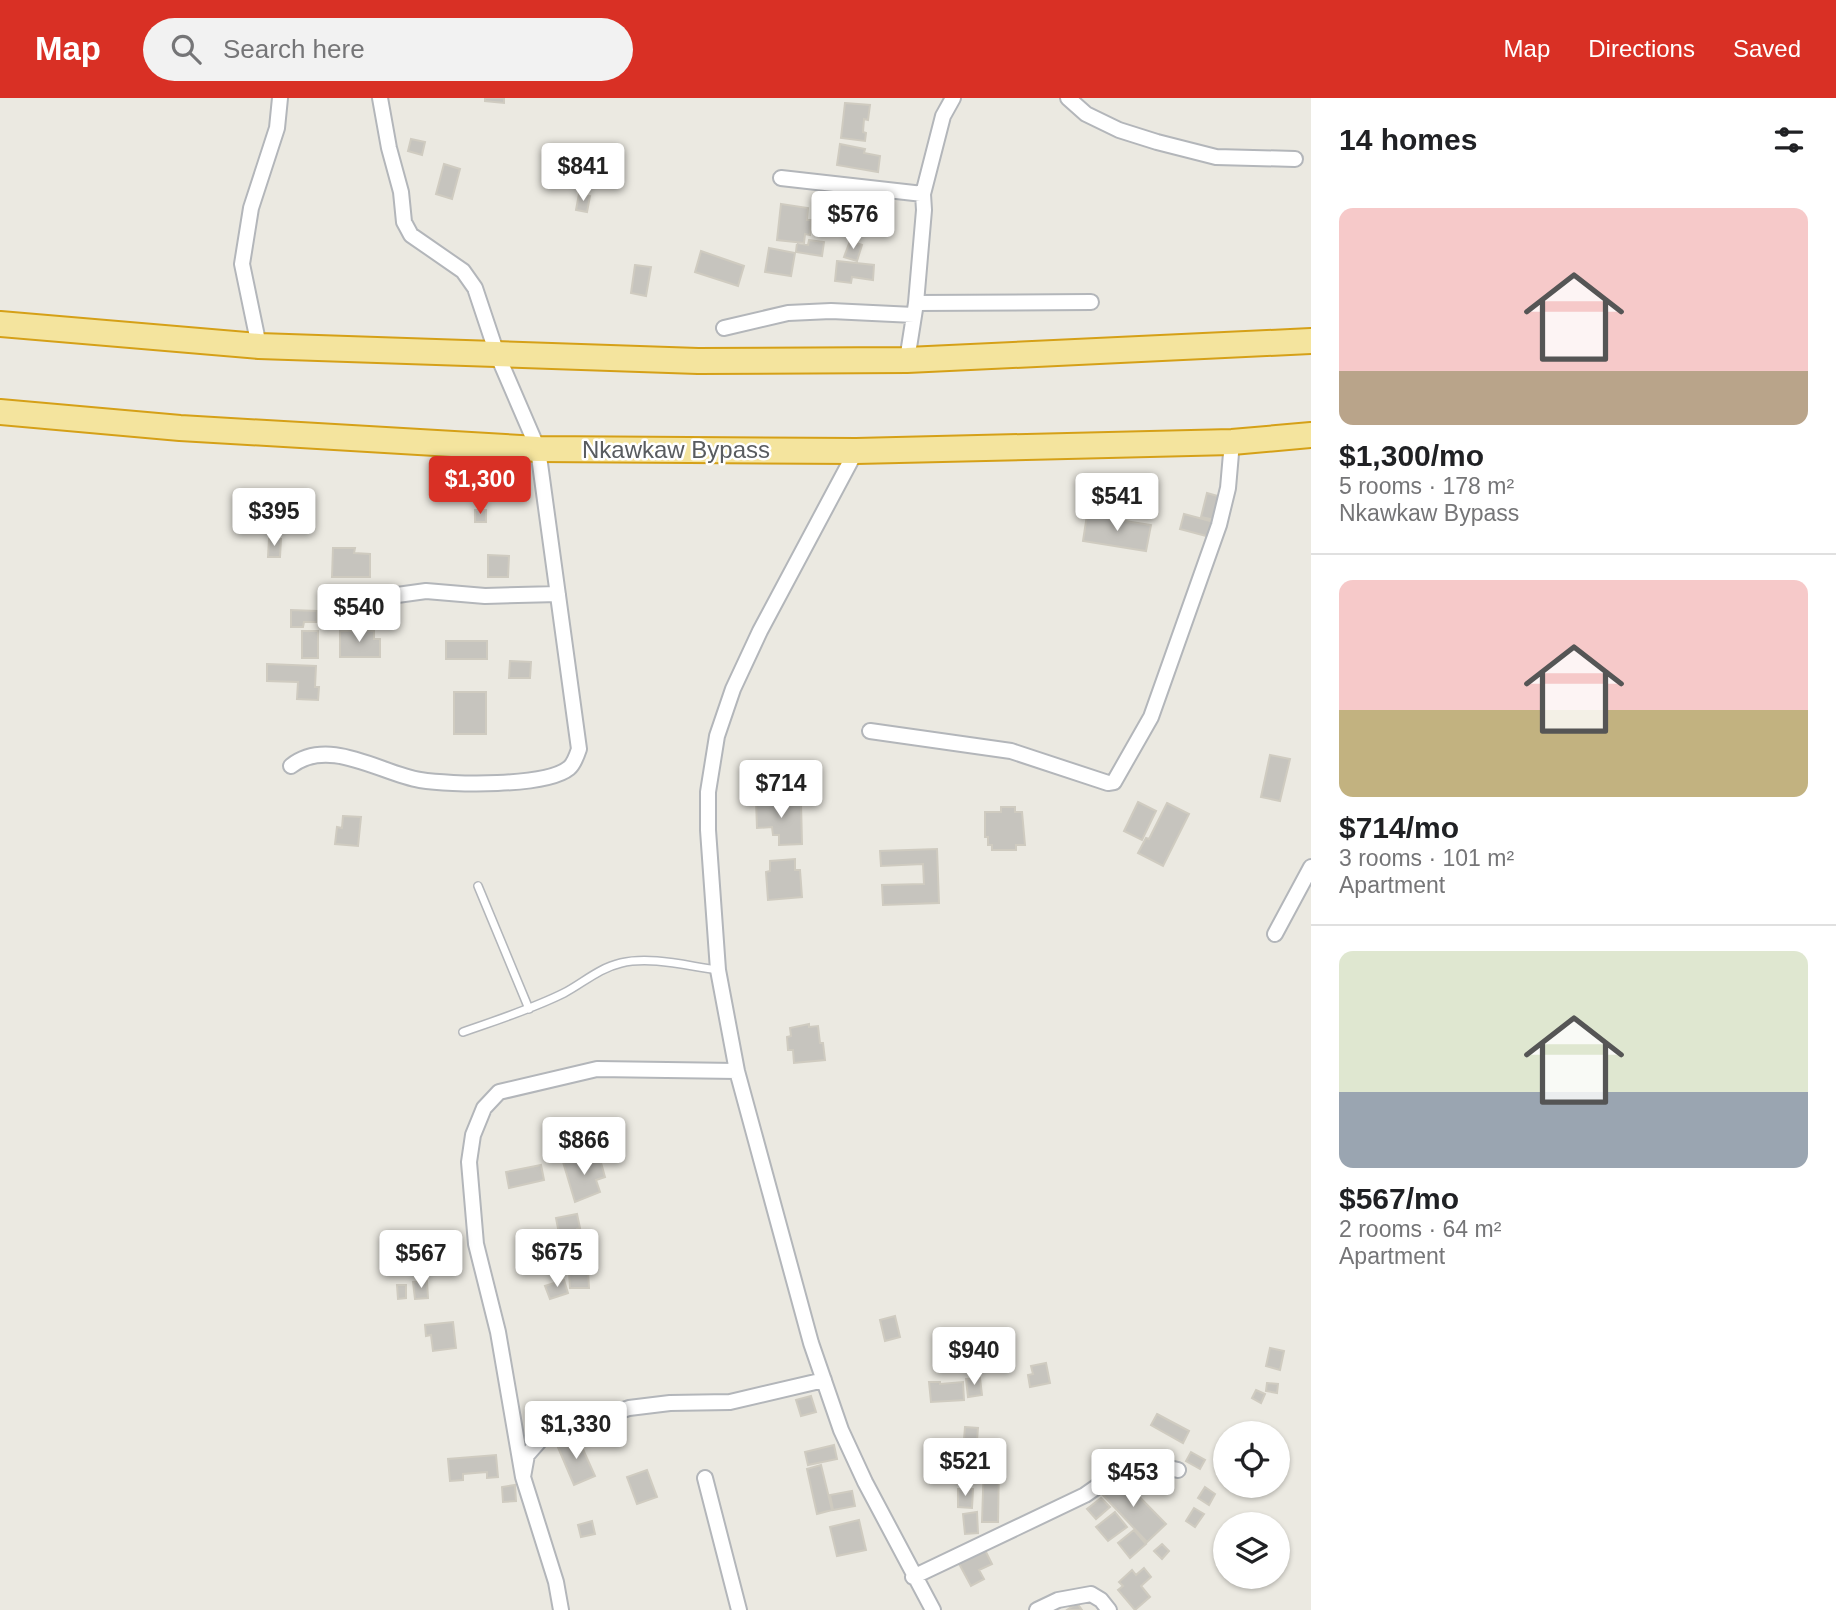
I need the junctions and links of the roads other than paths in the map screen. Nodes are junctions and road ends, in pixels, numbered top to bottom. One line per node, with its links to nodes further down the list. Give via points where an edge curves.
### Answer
1 (280, 98): 13 (street, via 277,128 251,208 242,264)
2 (380, 98): 14 (street, via 404,222 411,235 463,271 475,288)
3 (953, 98): 7 (street, via 943,116)
4 (1068, 98): 5 (street, via 1086,114 1157,142 1216,157)
5 (1295, 159)
6 (781, 178): 7 (street)
7 (923, 194): 9 (street)
8 (1091, 302): 9 (street)
9 (915, 309): 11 (street, via 788,313); 15 (street)
10 (0, 324): 13 (highway)
11 (724, 328)
12 (1311, 341): 15 (highway)
13 (259, 345): 14 (highway)
14 (497, 354): 15 (highway, via 698,361); 19 (street)
15 (907, 360)
16 (0, 412): 19 (highway, Nkawkaw Bypass, via 180,428)
17 (1311, 435): 18 (highway, Nkawkaw Bypass)
18 (1232, 442): 20 (highway, Nkawkaw Bypass); 23 (street, via 1219,525 1151,717 1114,782 1011,751)
19 (538, 449): 20 (highway, Nkawkaw Bypass); 21 (street)
20 (856, 451): 28 (street, via 760,631 717,736 708,792 708,830)
21 (558, 594): 22 (street, via 485,596 426,591); 24 (street, via 579,749 571,767 557,775 521,782 452,782 419,780 333,754)
22 (333, 612)
23 (870, 731)
24 (291, 766)
25 (1311, 867): 27 (street)
26 (478, 886): 29 (lane)
27 (1275, 934)
28 (718, 970): 29 (lane, via 623,962 602,968); 31 (street)
29 (529, 1009): 30 (lane)
30 (463, 1032)
31 (737, 1071): 32 (street); 34 (street, via 597,1069 499,1093 484,1108 469,1162 476,1244 498,1332)
32 (824, 1380): 34 (street, via 730,1402 629,1408 542,1438 527,1455); 36 (street, via 846,1440)
33 (1178, 1470): 36 (street, via 1147,1462 1134,1465 1074,1500)
34 (523, 1477): 37 (street)
35 (705, 1478): 38 (street)
36 (913, 1577): 39 (street)
37 (561, 1610)
38 (739, 1610)
39 (933, 1610)
40 (1037, 1610): 41 (street, via 1058,1600 1091,1594)
41 (1110, 1610)

